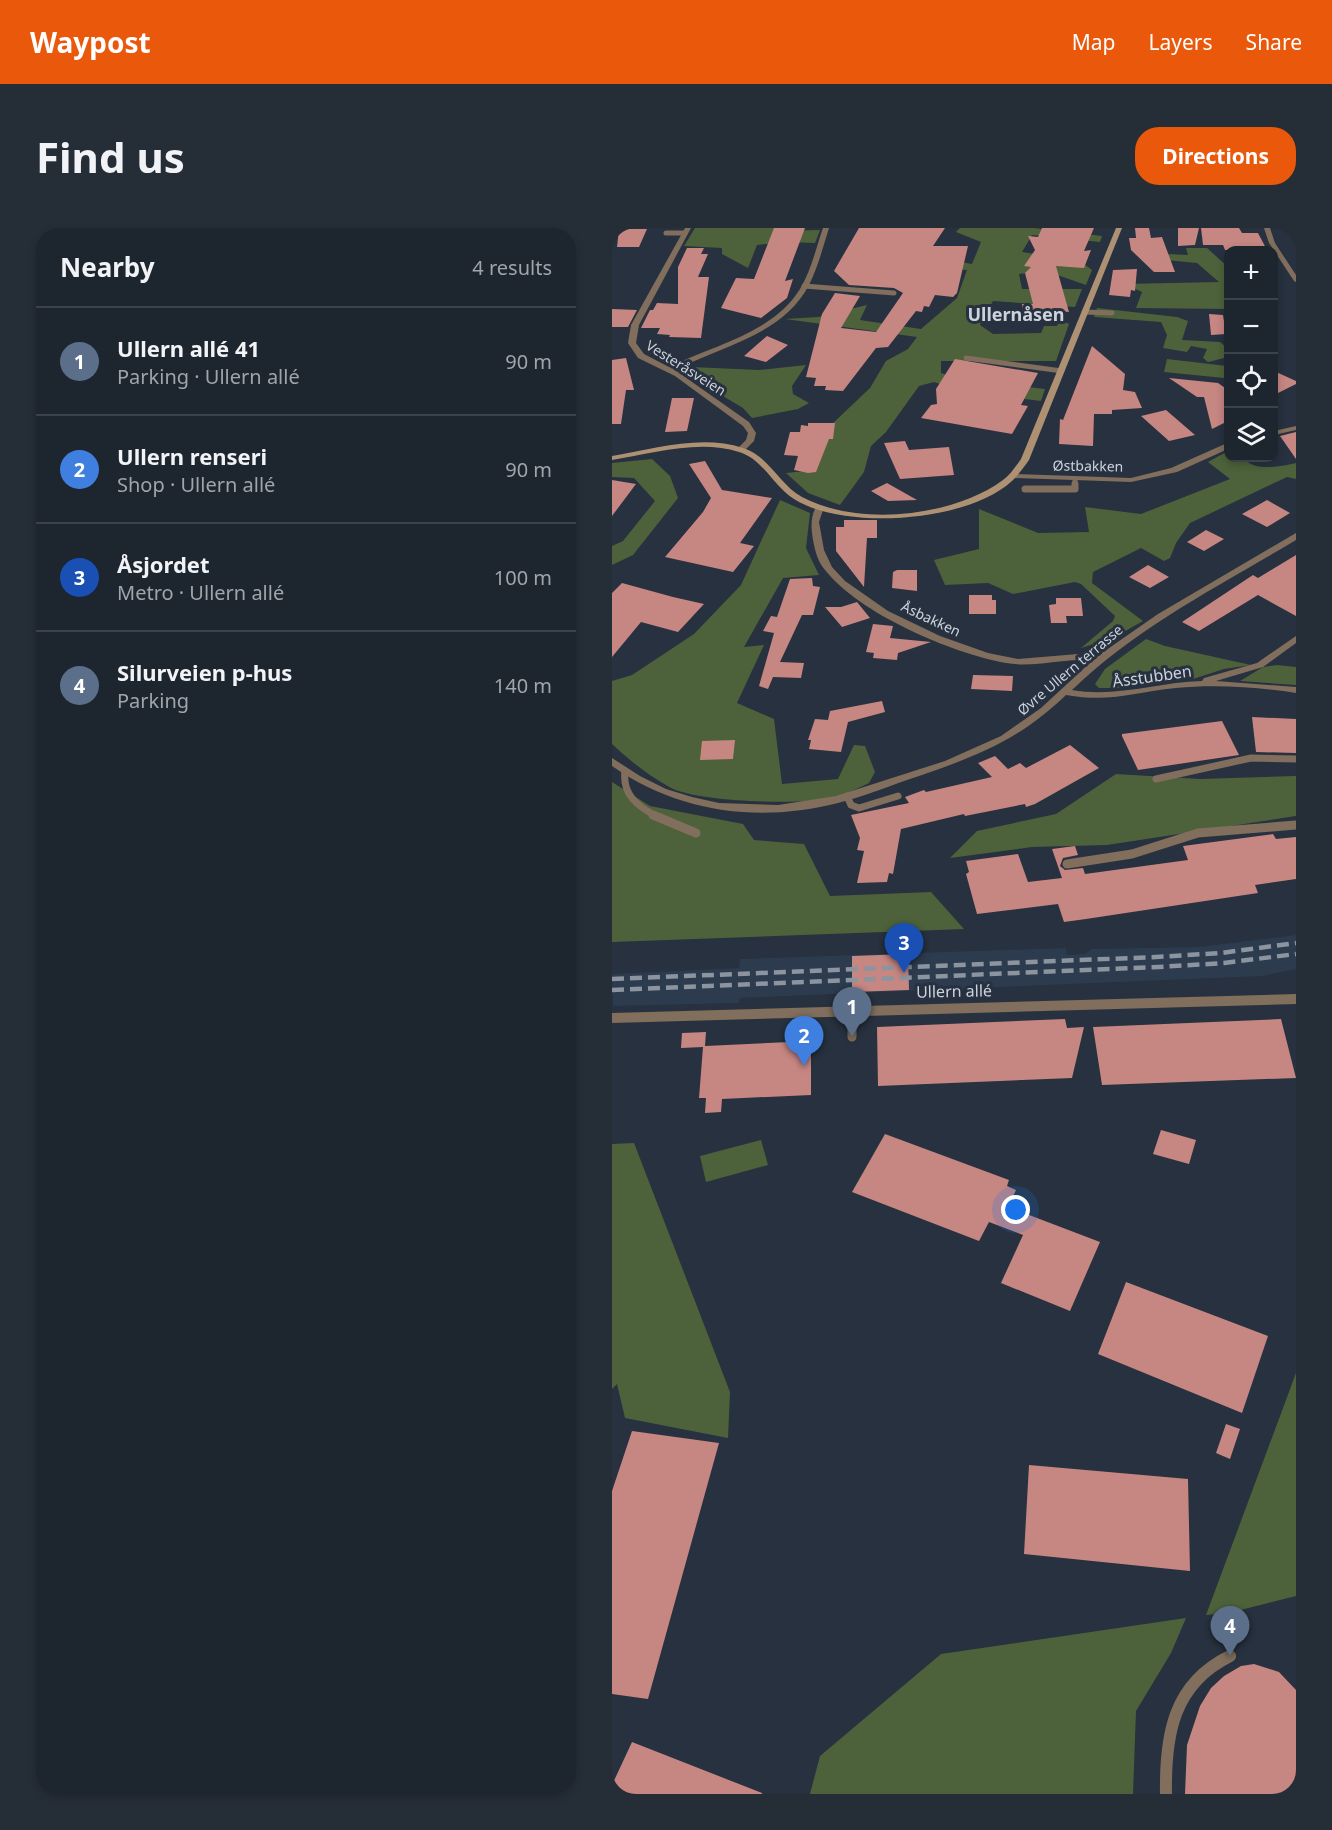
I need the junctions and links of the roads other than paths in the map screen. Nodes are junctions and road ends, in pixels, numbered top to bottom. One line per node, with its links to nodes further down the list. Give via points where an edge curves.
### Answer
1 (826, 228): 7 (street)
2 (1119, 228): 9 (street)
3 (1267, 228): 6 (street)
4 (686, 231): 5 (lane, Vesteråsveien); 12 (street, Vesteråsveien, via 632,332 636,352)
5 (666, 233)
6 (1296, 280)
7 (804, 286): 8 (lane); 12 (street, via 790,306 765,325 732,344)
8 (894, 293)
9 (1084, 312): 10 (lane); 13 (street)
10 (1112, 313)
11 (966, 358): 13 (lane)
12 (669, 370): 17 (street, Vesteråsveien, via 746,424 752,438)
13 (1062, 371): 19 (street, via 1025,460)
14 (1296, 428): 15 (street)
15 (1278, 432)
16 (1224, 448): 20 (street, Østbakken, via 1142,479)
17 (741, 449): 18 (street, via 705,445); 22 (street, via 760,460 798,497)
18 (612, 458)
19 (1013, 477): 20 (street, Østbakken); 22 (street, via 972,500 930,512 877,516)
20 (1075, 480): 21 (lane, via 1075,489)
21 (1025, 489)
22 (820, 507): 25 (street, Åsbakken, via 815,527 826,566 854,592 893,617 996,659 1023,662 1082,656)
23 (1296, 536): 25 (street, Øvre Ullern terrasse)
24 (1296, 639): 26 (street, Åsstubben, via 1260,665 1215,676)
25 (1102, 658): 28 (street, Øvre Ullern terrasse)
26 (1206, 684): 27 (street, Åsstubben); 28 (street, Åsstubben, via 1167,686 1112,697)
27 (1296, 690)
28 (1066, 692): 33 (street, Øvre Ullern terrasse, via 1018,730 984,749)
29 (1296, 759): 32 (lane, via 1251,758)
30 (612, 761): 31 (street, Øvre Ullern terrasse)
31 (625, 771): 33 (street, Øvre Ullern terrasse, via 660,791 720,806 795,807); 36 (lane, via 618,786 631,808)
32 (1156, 779)
33 (847, 796): 34 (lane, via 851,805 859,808)
34 (898, 796)
35 (1296, 825): 37 (lane, via 1198,833 1132,854)
36 (696, 833)
37 (1067, 864)
38 (1296, 999): 39 (street, Ullern allé)
39 (852, 1010): 40 (street, Ullern allé); 41 (lane)
40 (612, 1018)
41 (852, 1037)
42 (1230, 1656): 43 (lane, via 1204,1671 1188,1690 1172,1720 1165,1766)
43 (1166, 1794)

